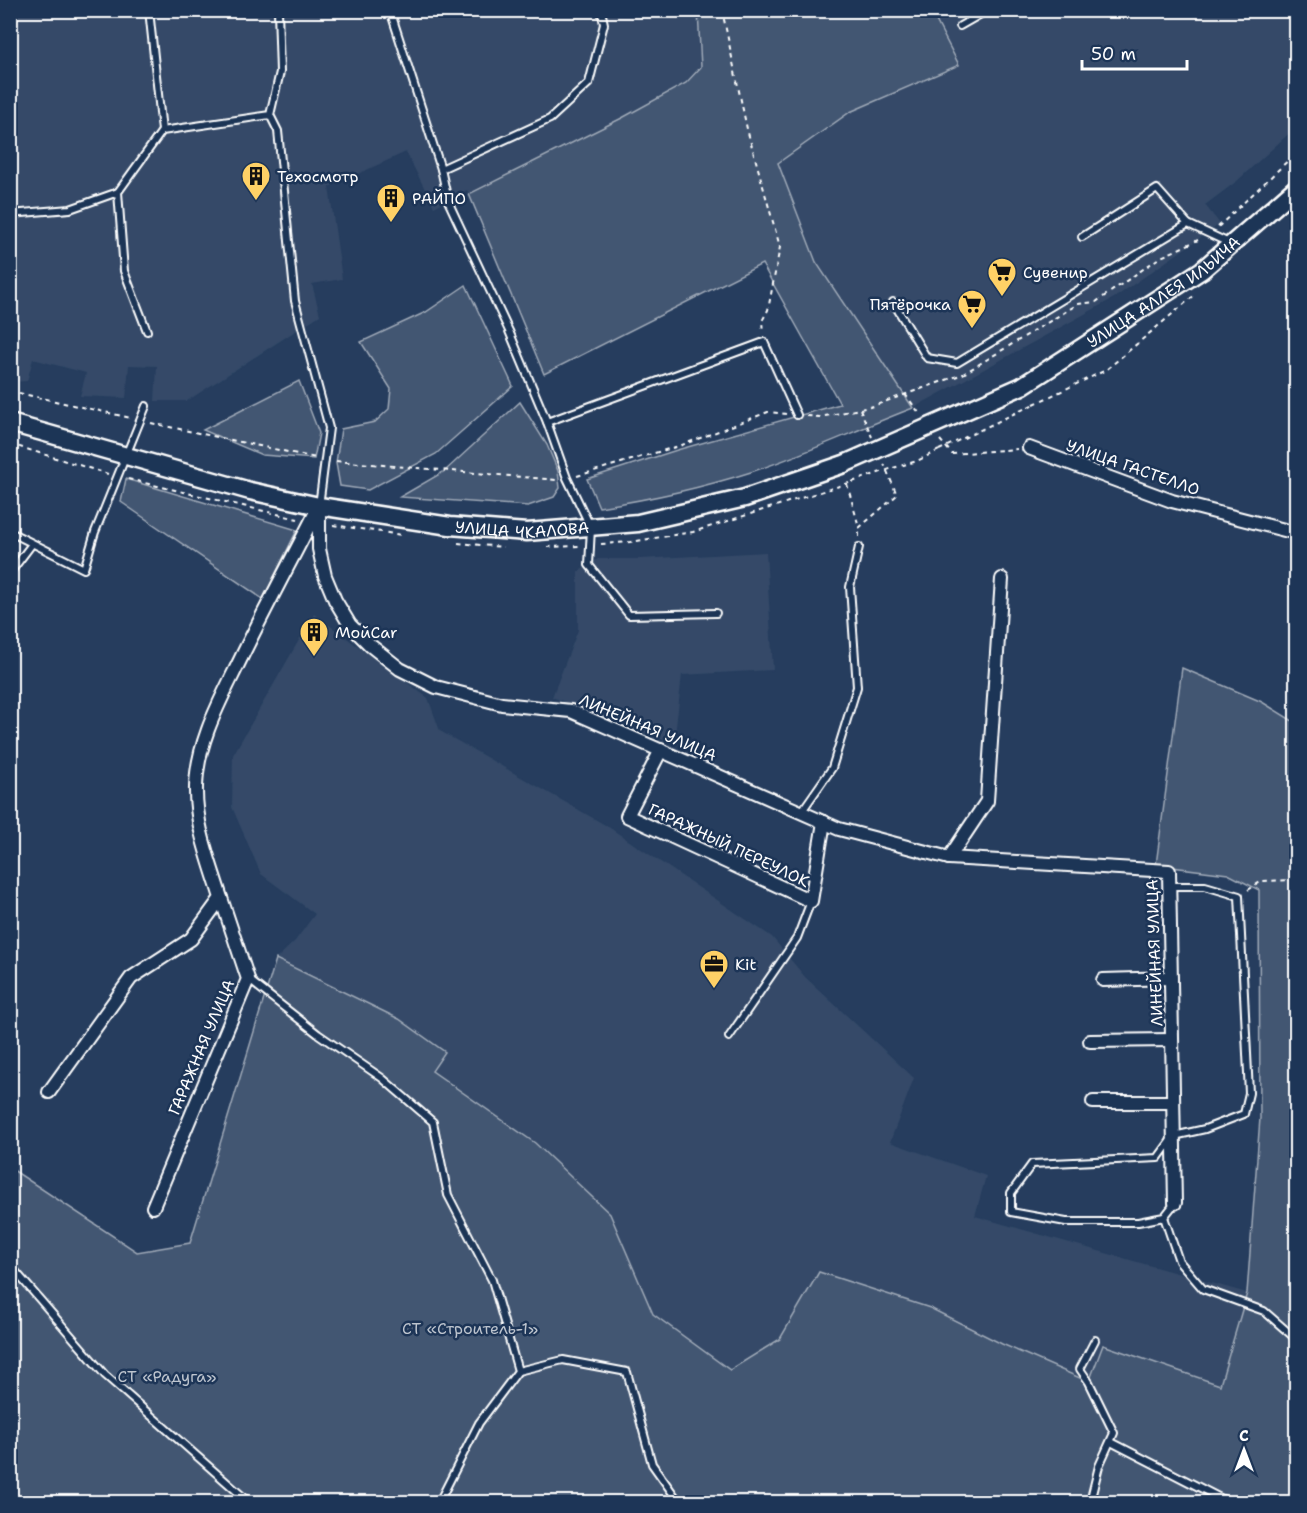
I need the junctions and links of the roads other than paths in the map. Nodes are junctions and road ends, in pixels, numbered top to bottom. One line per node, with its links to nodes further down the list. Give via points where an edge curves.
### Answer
1 (149, 10): 8 (lane)
2 (278, 10): 7 (lane, via 280,72)
3 (390, 10): 9 (lane)
4 (601, 10): 9 (lane, via 604,24 589,83 550,119)
5 (988, 10): 6 (lane)
6 (960, 26)
7 (270, 115): 8 (lane); 25 (lane, via 278,131 295,301 329,428)
8 (162, 131): 11 (lane)
9 (441, 169): 21 (lane, via 448,201)
10 (1296, 188): 15 (main road, УЛИЦА АЛЛЕЯ ИЛЬИЧА)
11 (118, 192): 12 (lane, via 70,209); 17 (lane, via 124,271)
12 (10, 214)
13 (1188, 224): 14 (lane, via 1157,189); 15 (lane); 16 (lane, via 957,363 927,358)
14 (1082, 237)
15 (1232, 245): 18 (main road, УЛИЦА АЛЛЕЯ ИЛЬИЧА, via 1202,270)
16 (893, 302)
17 (147, 331)
18 (1022, 386): 26 (main road, УЛИЦА ЧКАЛОВА, bridge, via 844,464 745,498 638,523)
19 (146, 406): 24 (lane)
20 (797, 415): 21 (lane, via 764,342)
21 (547, 422): 26 (lane)
22 (10, 423): 24 (main road, УЛИЦА ЧКАЛОВА)
23 (1029, 448): 28 (street, УЛИЦА ГАСТЕЛЛО, via 1172,501)
24 (125, 456): 25 (main road, УЛИЦА ЧКАЛОВА); 29 (lane, via 84,569)
25 (319, 506): 26 (main road, УЛИЦА ЧКАЛОВА, via 472,528 527,532); 34 (street, ЛИНЕЙНАЯ УЛИЦА, via 319,549 335,600 350,625 400,669 436,687 502,704 571,711); 39 (street, via 204,738 198,762 198,817)
26 (591, 528): 33 (lane, via 589,565 629,615)
27 (10, 532): 29 (lane)
28 (1296, 533)
29 (32, 544): 31 (lane)
30 (859, 547): 35 (lane, via 850,587 857,687 832,768)
31 (10, 573)
32 (1002, 579): 37 (street, via 987,801)
33 (716, 613)
34 (661, 750): 35 (street, ЛИНЕЙНАЯ УЛИЦА); 40 (street, ГАРАЖНЫЙ ПЕРЕУЛОК, via 627,816)
35 (802, 812): 36 (street, ЛИНЕЙНАЯ УЛИЦА)
36 (824, 822): 37 (street, ЛИНЕЙНАЯ УЛИЦА); 40 (street, ГАРАЖНЫЙ ПЕРЕУЛОК)
37 (949, 858): 38 (street, ЛИНЕЙНАЯ УЛИЦА, via 1169,871)
38 (1169, 886): 41 (street, ЛИНЕЙНАЯ УЛИЦА); 50 (lane, via 1205,886 1239,896 1249,1093 1244,1114)
39 (221, 898): 42 (street, ГАРАЖНАЯ УЛИЦА); 47 (street, via 191,939 131,978)
40 (811, 901): 44 (lane, via 797,938)
41 (1171, 978): 43 (street); 45 (street, ЛИНЕЙНАЯ УЛИЦА)
42 (248, 979): 52 (street, ГАРАЖНАЯ УЛИЦА); 57 (lane, via 382,1078 433,1122 448,1195 492,1280)
43 (1103, 980)
44 (729, 1037)
45 (1172, 1040): 46 (street); 49 (street, ЛИНЕЙНАЯ УЛИЦА)
46 (1090, 1041)
47 (49, 1092)
48 (1093, 1102): 49 (street)
49 (1173, 1102): 50 (street, ЛИНЕЙНАЯ УЛИЦА)
50 (1174, 1136): 51 (street, ЛИНЕЙНАЯ УЛИЦА); 53 (lane, via 1158,1158 1032,1164 1011,1193 1011,1212 1066,1222 1138,1222)
51 (1175, 1203): 53 (lane)
52 (153, 1207)
53 (1164, 1217): 55 (lane, via 1179,1262 1203,1289 1264,1311)
54 (10, 1265): 59 (lane, via 105,1374)
55 (1296, 1339)
56 (1095, 1340): 58 (lane, via 1080,1369 1114,1433)
57 (518, 1371): 60 (lane, via 479,1423); 61 (lane, via 563,1360 627,1372 652,1464)
58 (1110, 1442): 62 (lane); 63 (lane)
59 (249, 1503)
60 (439, 1503)
61 (679, 1503)
62 (1090, 1503)
63 (1228, 1503)

